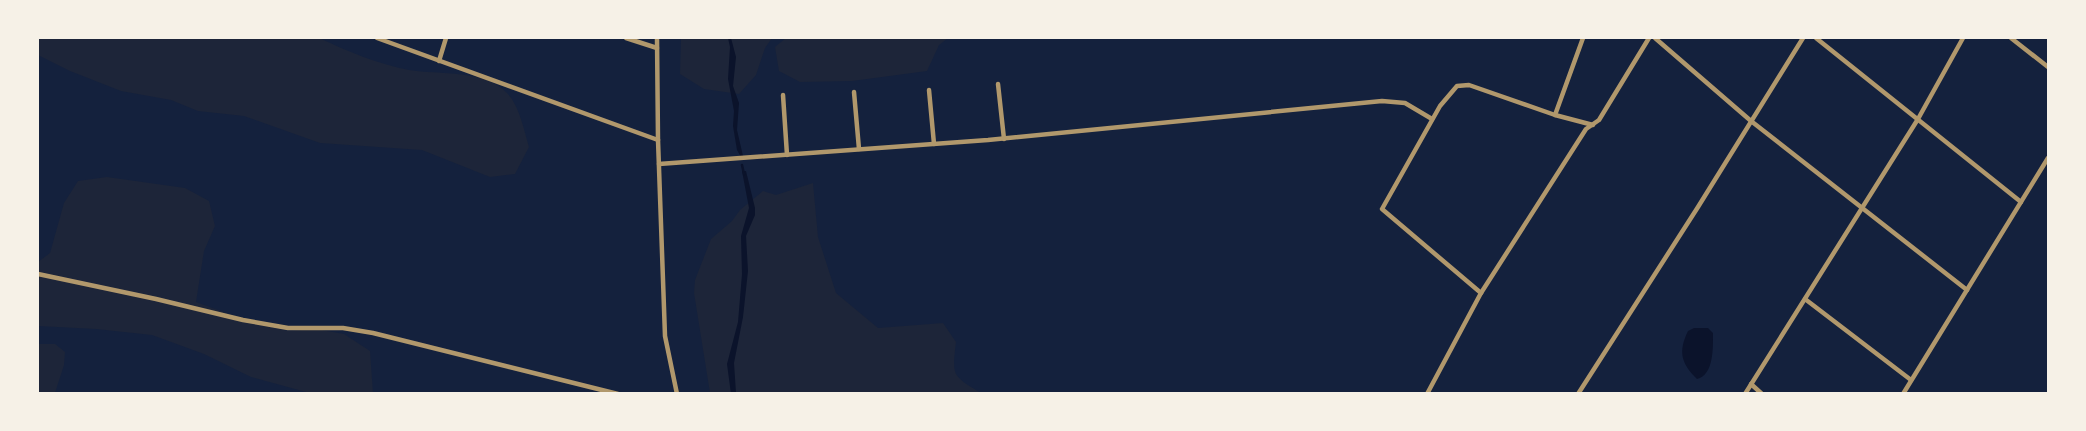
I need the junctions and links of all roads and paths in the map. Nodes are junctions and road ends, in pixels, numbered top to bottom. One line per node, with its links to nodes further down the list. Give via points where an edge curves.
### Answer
1 (377, 38): 13 (street)
2 (446, 38): 13 (street)
3 (626, 38): 12 (street)
4 (657, 38): 12 (street)
5 (1583, 38): 19 (street)
6 (1650, 38): 23 (street)
7 (1655, 38): 22 (street)
8 (1803, 38): 22 (street)
9 (1816, 38): 21 (street)
10 (1963, 38): 21 (street)
11 (2011, 38): 14 (street)
12 (657, 48): 25 (street)
13 (438, 61): 25 (street)
14 (2048, 67)
15 (998, 84): 24 (street)
16 (929, 90): 26 (street)
17 (854, 92): 27 (street)
18 (783, 95): 28 (street)
19 (1555, 115): 20 (street, via 1469,85 1457,86); 23 (street)
20 (1432, 119): 24 (street, via 1405,103 1382,101); 35 (street, via 1382,209)
21 (1918, 119): 31 (street); 32 (street)
22 (1751, 122): 32 (street); 42 (street)
23 (1593, 125): 35 (street, via 1586,129)
24 (1004, 138): 26 (street)
25 (658, 140): 30 (street)
26 (934, 144): 27 (street)
27 (859, 150): 28 (street)
28 (787, 155): 30 (street)
29 (2048, 158): 31 (street)
30 (659, 164): 40 (street, via 665,336)
31 (2021, 202): 34 (street)
32 (1862, 208): 34 (street); 36 (street)
33 (38, 274): 39 (street, via 288,328 343,328 373,333)
34 (1967, 290): 37 (street)
35 (1481, 293): 41 (street)
36 (1805, 299): 37 (street); 38 (street)
37 (1911, 380): 45 (street)
38 (1751, 384): 43 (street); 44 (street)
39 (618, 394)
40 (677, 394)
41 (1427, 394)
42 (1578, 394)
43 (1745, 394)
44 (1762, 394)
45 (1903, 394)

